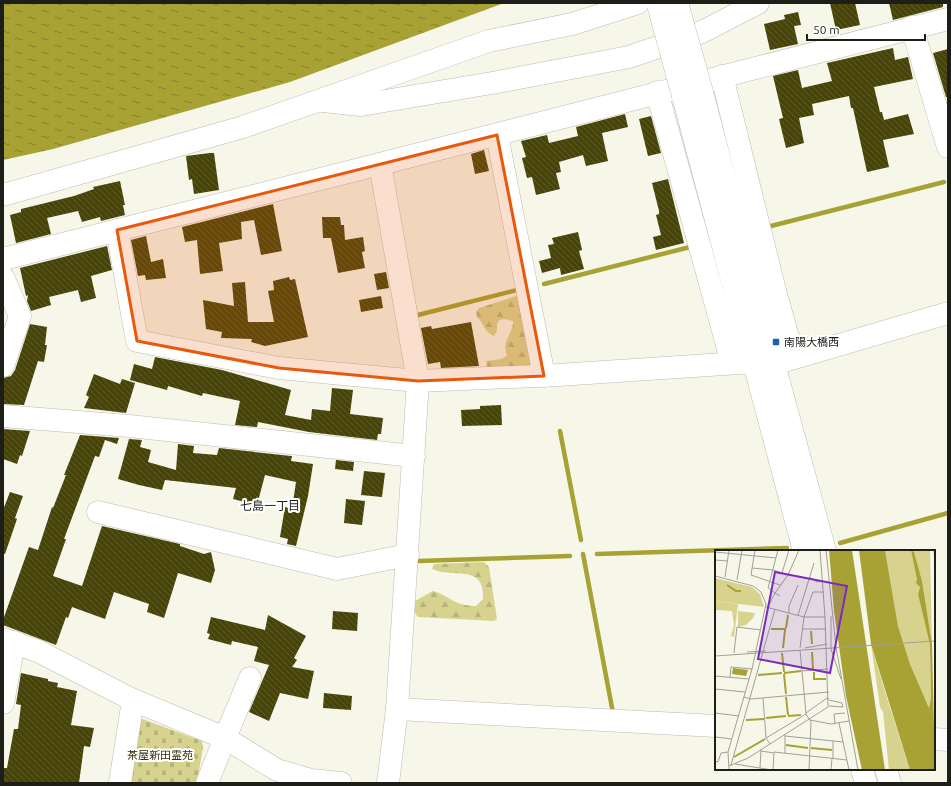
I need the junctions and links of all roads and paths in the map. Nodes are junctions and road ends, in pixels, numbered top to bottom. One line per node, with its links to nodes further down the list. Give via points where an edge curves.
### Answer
1 (638, 3): 8 (street, via 572,24 489,41)
2 (758, 3): 8 (street, via 702,32 629,57 361,105)
3 (665, 5): 19 (street, bridge, via 692,94)
4 (948, 19): 5 (street)
5 (912, 28): 6 (street); 10 (street)
6 (722, 76): 7 (street); 16 (street)
7 (657, 92): 9 (street); 17 (street)
8 (317, 101): 12 (street, via 243,127)
9 (497, 135): 11 (street); 23 (street)
10 (948, 147)
11 (380, 164): 13 (street); 24 (street)
12 (3, 195)
13 (117, 230): 14 (street); 24 (street, via 137,341 279,368)
14 (3, 259)
15 (3, 277): 22 (street, via 20,316)
16 (775, 291): 19 (street); 20 (street)
17 (718, 312): 19 (street); 21 (street)
18 (948, 313): 20 (street)
19 (752, 318): 20 (street)
20 (774, 361): 21 (street); 28 (street); 29 (street)
21 (732, 363): 23 (street)
22 (3, 366)
23 (544, 376): 24 (street)
24 (418, 381): 26 (street)
25 (3, 416): 26 (street, via 129,426)
26 (414, 456): 30 (street)
27 (98, 512): 30 (street, via 337,569)
28 (804, 550)
29 (826, 550)
30 (408, 555): 35 (street)
31 (8, 640): 33 (street, via 38,651); 34 (street)
32 (250, 678): 37 (street)
33 (133, 700): 37 (street); 43 (street)
34 (3, 702)
35 (397, 709): 36 (street); 46 (street)
36 (715, 726)
37 (225, 738): 42 (street); 44 (street)
38 (935, 739): 39 (street)
39 (948, 740)
40 (862, 770): 47 (street)
41 (886, 770): 48 (street)
42 (280, 776): 45 (street)
43 (120, 783)
44 (207, 783)
45 (341, 783)
46 (388, 783)
47 (866, 783)
48 (890, 783)

